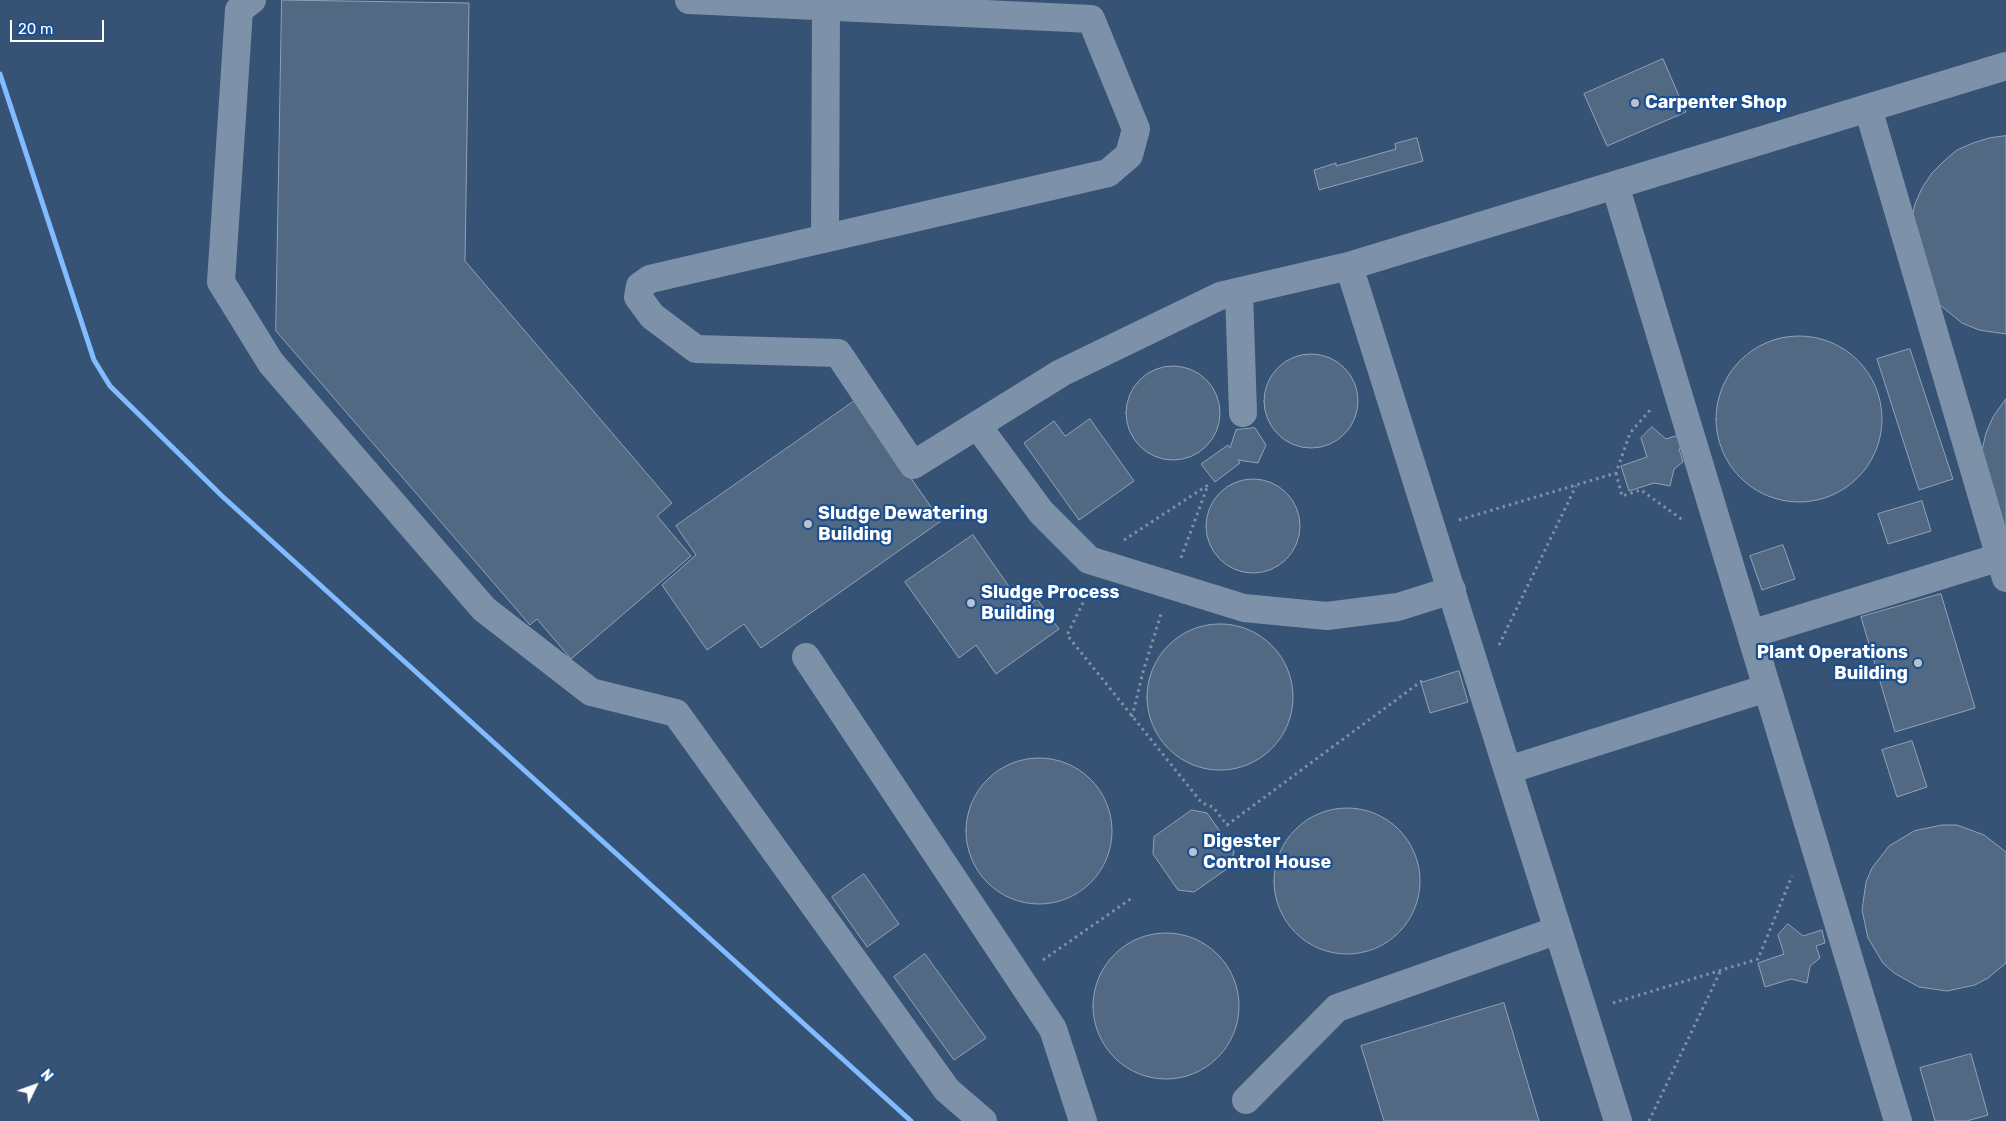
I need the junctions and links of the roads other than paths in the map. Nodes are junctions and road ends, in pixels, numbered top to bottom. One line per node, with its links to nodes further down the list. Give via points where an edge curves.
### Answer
1 (252, 0): 20 (lane, via 238,10 221,282 271,363 484,609 591,692 676,713 947,1090)
2 (689, 0): 3 (lane)
3 (826, 6): 7 (lane); 7 (lane, via 1092,19 1136,129 1130,155 1108,173)
4 (2006, 66): 5 (lane)
5 (1868, 108): 6 (lane); 12 (lane)
6 (1614, 185): 8 (lane); 14 (lane)
7 (825, 238): 11 (lane, via 650,279 640,286 638,297 652,316 696,349 838,353 913,465)
8 (1350, 266): 9 (lane); 13 (lane)
9 (1240, 292): 10 (lane); 11 (lane, via 1220,296 1061,373)
10 (1243, 413)
11 (977, 425): 13 (lane, via 1041,512 1089,560 1244,608 1327,616 1398,607)
12 (2003, 568): 14 (lane)
13 (1452, 590): 17 (lane)
14 (1751, 634): 16 (lane)
15 (806, 657): 21 (lane, via 1053,1029)
16 (1768, 688): 17 (lane); 23 (lane)
17 (1508, 770): 18 (lane)
18 (1558, 930): 19 (lane, via 1337,1008); 22 (lane)
19 (1246, 1100)
20 (983, 1121)
21 (1083, 1121)
22 (1618, 1121)
23 (1898, 1121)

